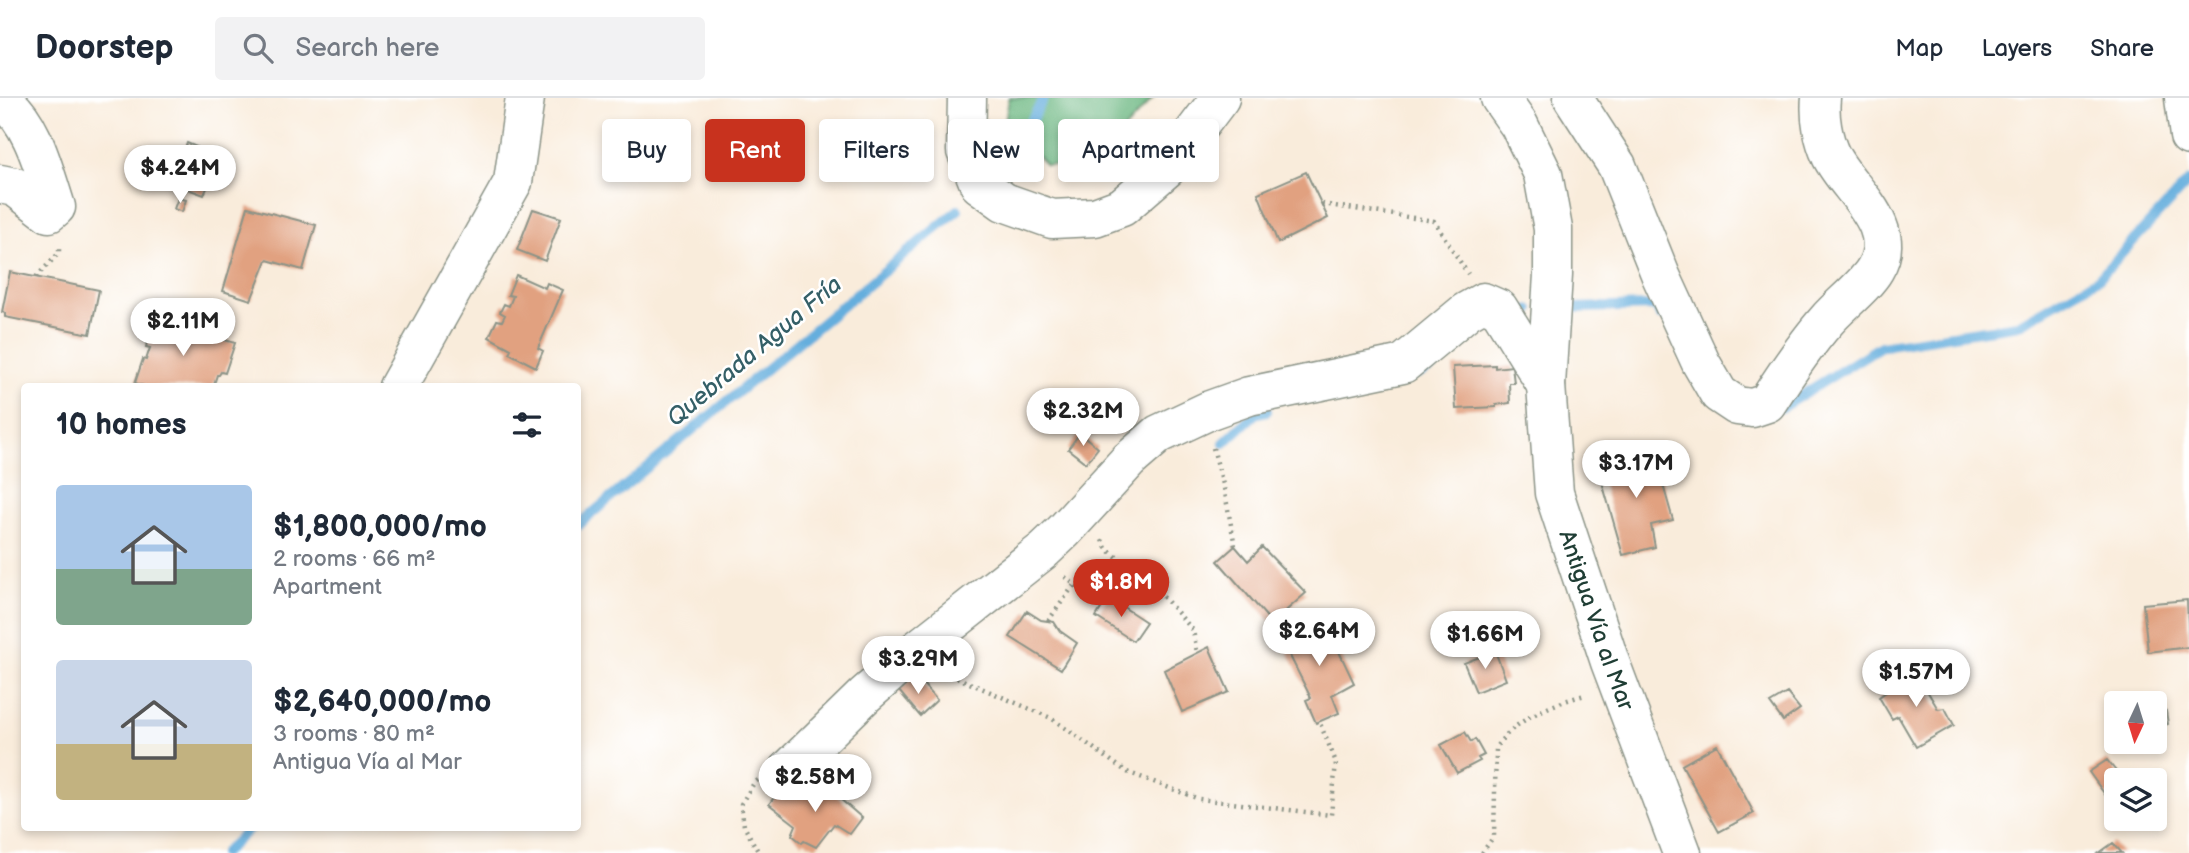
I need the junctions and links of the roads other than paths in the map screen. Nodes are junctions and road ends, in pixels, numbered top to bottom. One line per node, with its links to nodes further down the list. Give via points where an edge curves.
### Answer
1 (525, 98): 11 (street, via 513,182)
2 (967, 98): 3 (street, via 966,151 979,184 1004,202 1052,219 1095,217 1122,206 1167,168)
3 (1220, 98)
4 (1500, 98): 12 (street, Antigua Vía al Mar, via 1543,174 1553,229)
5 (1573, 98): 6 (street, via 1617,166 1701,363 1719,394 1737,406 1752,408 1767,403 1825,321 1875,270 1880,256 1882,240 1875,219 1832,157)
6 (1821, 98)
7 (2184, 98): 9 (street)
8 (0, 99): 10 (street, via 10,105 30,134 57,207 49,213 15,187)
9 (2189, 136)
10 (0, 184)
11 (400, 383)
12 (1546, 385): 13 (street, via 1499,309 1483,302 1403,365 1249,396 1159,434 1044,551 918,649); 14 (street, Antigua Vía al Mar, via 1555,494 1610,662)
13 (789, 769)
14 (1682, 853)

